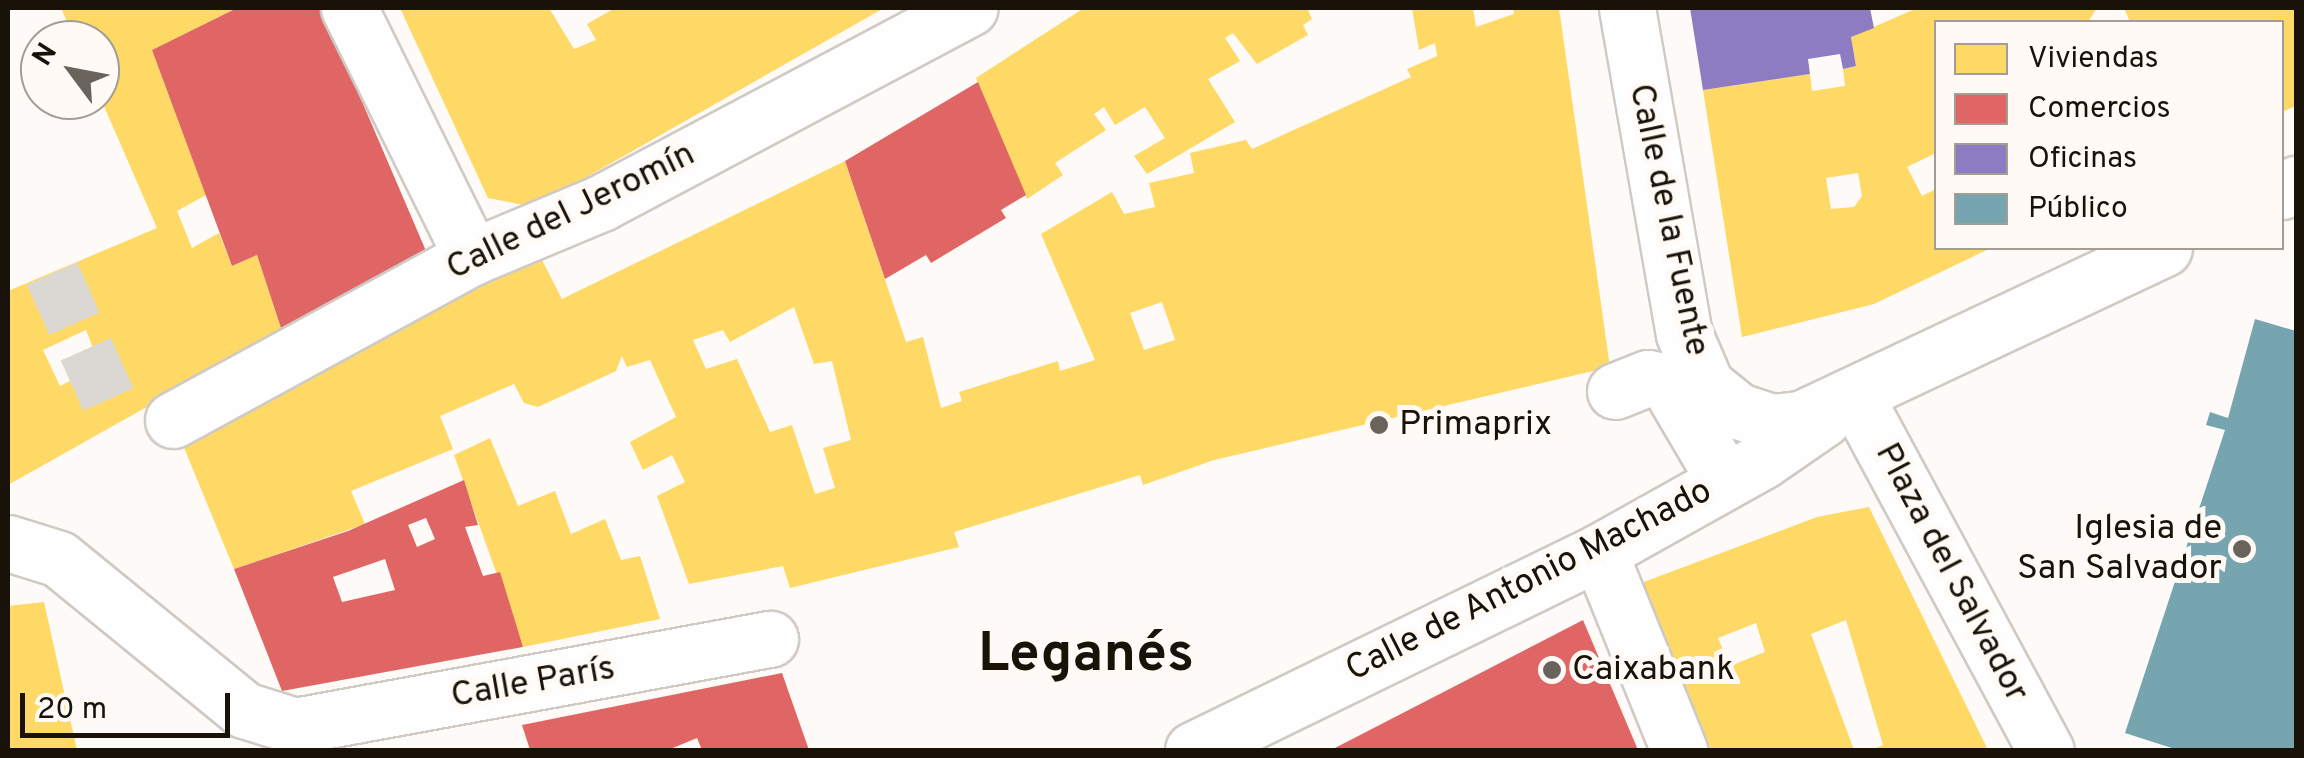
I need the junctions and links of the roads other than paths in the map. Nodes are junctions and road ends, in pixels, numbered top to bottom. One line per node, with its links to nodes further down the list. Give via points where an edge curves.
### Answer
1 (348, 8): 5 (street)
2 (970, 8): 5 (street, Calle del Jeromín, via 601,204)
3 (1627, 8): 7 (street, Calle de la Fuente, via 1682,322 1706,385 1738,411 1772,422 1801,419)
4 (2160, 250): 7 (street)
5 (472, 257): 8 (street, Calle del Jeromín)
6 (1615, 392): 9 (street, via 1648,378 1667,382)
7 (1855, 396): 9 (street, Calle de Antonio Machado); 15 (street, Plaza del Salvador)
8 (173, 420)
9 (1725, 481): 11 (street, Calle de Antonio Machado)
10 (19, 544): 12 (street, Calle París, via 58,559 244,710 295,726)
11 (1599, 552): 13 (street, Calle de Antonio Machado); 14 (street)
12 (770, 639)
13 (1193, 750)
14 (1680, 750)
15 (2046, 750)

